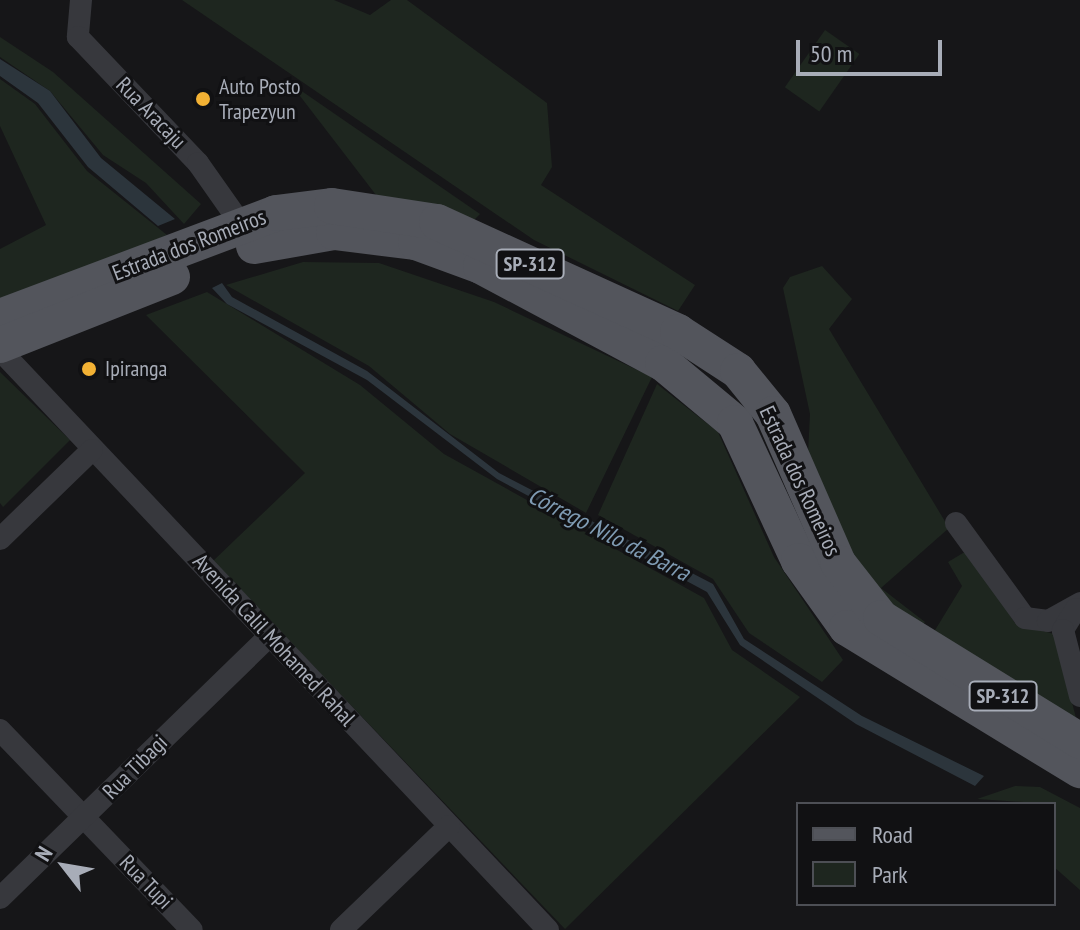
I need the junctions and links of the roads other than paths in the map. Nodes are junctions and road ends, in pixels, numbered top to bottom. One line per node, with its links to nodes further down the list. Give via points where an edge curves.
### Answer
1 (81, 0): 2 (street, Rua Aracaju, via 78,37 198,163)
2 (241, 224): 3 (main road, Estrada dos Romeiros / SP-312); 5 (main road, Estrada dos Romeiros / SP-312, via 332,206 437,222 678,332 738,371)
3 (0, 317)
4 (0, 347): 6 (main road, Estrada dos Romeiros / SP-312, via 282,237 373,233 481,266 663,363); 7 (street, Avenida Calil Mohamed Rahal)
5 (773, 414): 6 (main road); 14 (main road, Estrada dos Romeiros / SP-312, via 838,563 881,618)
6 (735, 423): 15 (main road, Estrada dos Romeiros / SP-312, via 799,561 847,628)
7 (92, 450): 9 (street); 11 (street, Avenida Calil Mohamed Rahal)
8 (956, 523): 10 (street, via 1025,618 1048,621)
9 (0, 539)
10 (1078, 606): 12 (street, via 1063,630)
11 (270, 635): 16 (street, Rua Tibagi); 17 (street, Avenida Calil Mohamed Rahal)
12 (1080, 696)
13 (0, 730): 16 (street, Rua Tupi)
14 (1080, 741)
15 (1080, 770)
16 (85, 817): 18 (street, Rua Tibagi); 19 (street, Rua Tupi)
17 (449, 826): 20 (street); 21 (street, Avenida Calil Mohamed Rahal)
18 (0, 898)
19 (192, 930)
20 (341, 930)
21 (548, 930)

